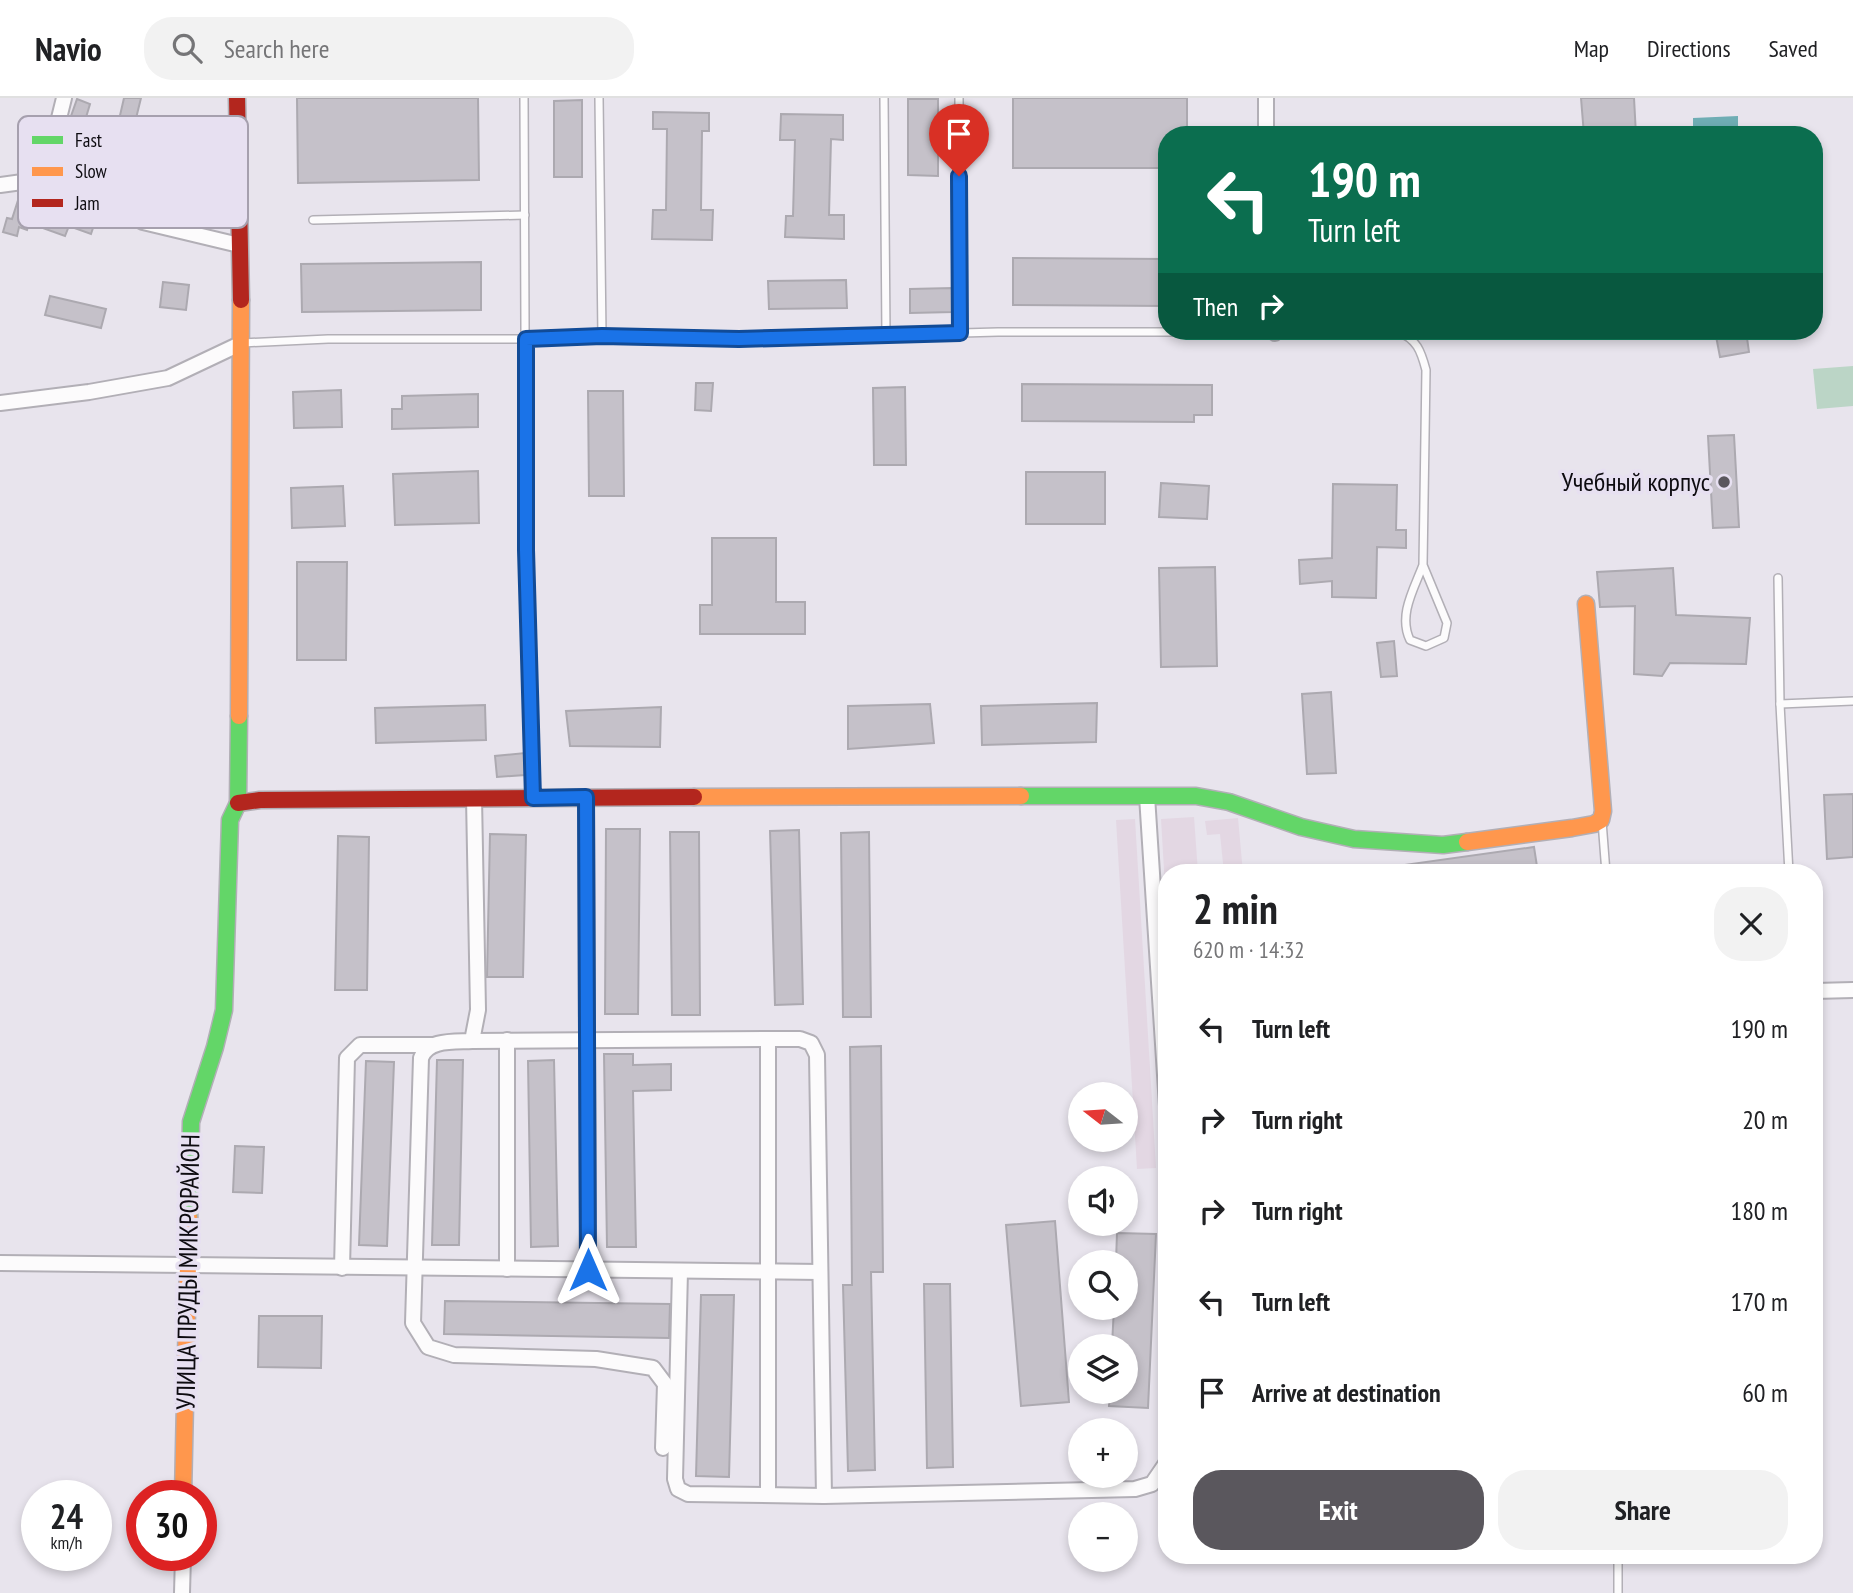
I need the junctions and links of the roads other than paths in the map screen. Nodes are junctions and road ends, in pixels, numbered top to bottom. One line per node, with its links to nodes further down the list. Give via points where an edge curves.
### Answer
1 (64, 98): 8 (street)
2 (237, 98): 9 (street, УЛИЦА ПРУДЫ МИКРОРАЙОН)
3 (524, 98): 13 (lane)
4 (599, 98): 21 (lane)
5 (884, 98): 20 (lane)
6 (958, 98): 19 (lane)
7 (1266, 98): 10 (street)
8 (60, 116)
9 (237, 116)
10 (1266, 126)
11 (18, 183): 12 (street)
12 (0, 185)
13 (525, 215): 14 (lane); 22 (lane)
14 (313, 220)
15 (167, 228): 17 (street)
16 (239, 228): 17 (street, УЛИЦА ПРУДЫ МИКРОРАЙОН)
17 (239, 246): 24 (street, УЛИЦА ПРУДЫ МИКРОРАЙОН)
18 (1158, 332): 19 (lane)
19 (960, 333): 20 (lane)
20 (886, 335): 21 (lane)
21 (602, 336): 22 (lane)
22 (526, 339): 24 (lane); 33 (lane)
23 (1412, 340): 26 (lane, via 1422,353 1426,370)
24 (242, 343): 25 (street, via 168,378); 35 (street, УЛИЦА ПРУДЫ МИКРОРАЙОН)
25 (0, 403)
26 (1423, 565): 26 (lane, via 1447,623 1444,638 1426,646 1410,640 1405,630 1406,610)
27 (1778, 578): 30 (lane)
28 (1586, 604): 36 (street, via 1604,811)
29 (1853, 701): 30 (lane)
30 (1780, 704): 38 (lane)
31 (1147, 796): 32 (street); 36 (street, via 1196,796 1229,802 1301,827 1354,839 1443,845); 39 (street)
32 (586, 797): 33 (street); 44 (street)
33 (533, 798): 34 (street)
34 (474, 799): 35 (street); 45 (street, via 478,1010)
35 (238, 803): 48 (street, УЛИЦА ПРУДЫ МИКРОРАЙОН, via 230,820 224,1010 191,1122)
36 (1601, 820): 37 (lane)
37 (1605, 864)
38 (1789, 864)
39 (1158, 966)
40 (1853, 990): 41 (street)
41 (1823, 992)
42 (768, 1039): 44 (street); 54 (street); 55 (street, via 800,1039 811,1043 817,1055)
43 (507, 1040): 44 (street); 45 (street); 51 (street)
44 (587, 1040): 52 (street)
45 (472, 1041): 46 (street)
46 (432, 1045): 49 (street, via 360,1045 347,1058); 50 (street, via 424,1049 421,1058)
47 (0, 1264): 48 (street)
48 (188, 1266): 49 (street); 58 (street, УЛИЦА ПРУДЫ МИКРОРАЙОН)
49 (342, 1268): 50 (street)
50 (416, 1268): 51 (street); 56 (street, via 413,1324 428,1347 454,1355 596,1359 653,1368 665,1384)
51 (508, 1269): 52 (street)
52 (588, 1270): 53 (street)
53 (680, 1271): 54 (street); 59 (street, via 678,1489 709,1496)
54 (768, 1271): 55 (street); 59 (street)
55 (820, 1272): 60 (street)
56 (663, 1448)
57 (1158, 1475): 60 (street, via 1152,1484 1135,1489)
58 (183, 1480)
59 (768, 1495): 60 (street)
60 (824, 1496)
61 (1618, 1564): 64 (lane)
62 (183, 1571): 63 (street)
63 (182, 1593)
64 (1618, 1593)

